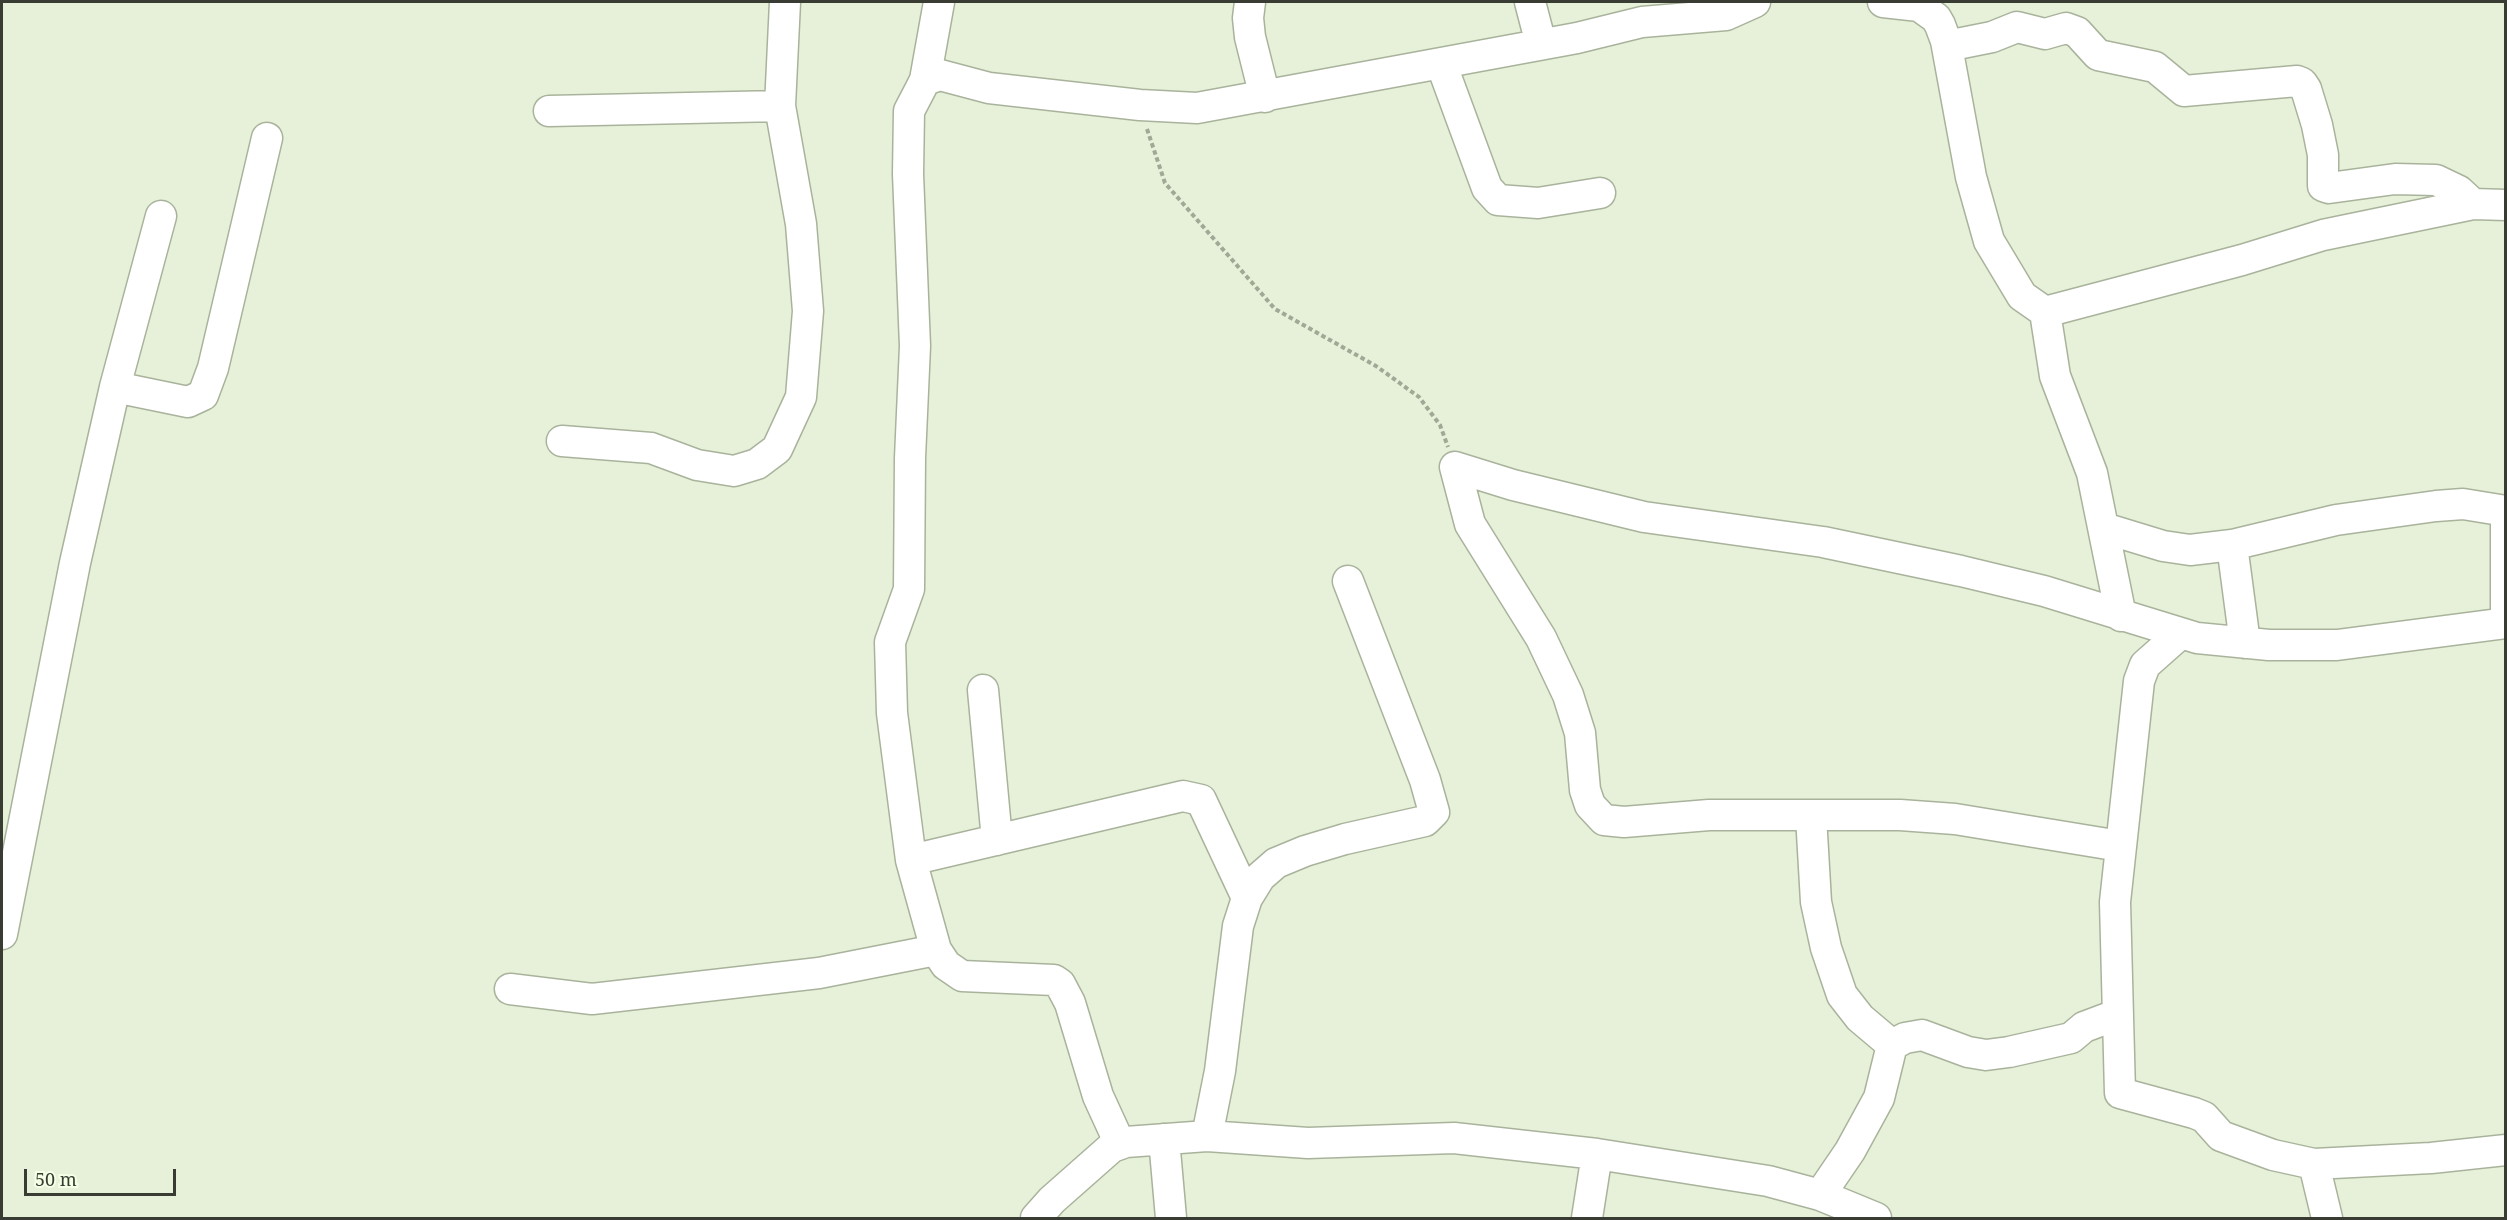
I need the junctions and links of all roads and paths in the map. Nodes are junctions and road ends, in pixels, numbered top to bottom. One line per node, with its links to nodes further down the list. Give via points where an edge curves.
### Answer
1 (785, 2): 13 (street)
2 (939, 2): 10 (street)
3 (1250, 2): 11 (street, via 1250,38)
4 (1530, 2): 7 (street)
5 (1755, 2): 7 (street, via 1726,15 1642,22)
6 (1882, 2): 8 (street, via 1913,4 1928,11 1936,18)
7 (1541, 44): 9 (street)
8 (1947, 46): 17 (street, via 1992,37 2017,27 2045,34 2066,28 2077,32 2098,55 2155,67 2184,91 2297,81 2306,89 2317,125 2323,155 2323,186 2395,179 2436,180); 20 (street, via 1971,177 1989,241 2022,296)
9 (1441, 63): 11 (street); 16 (street, via 1487,188 1498,200 1538,203)
10 (925, 80): 12 (street, via 949,76 989,88); 37 (street, via 909,111 915,346 909,458 909,589 890,642 892,713)
11 (1265, 97): 12 (street, via 1197,108)
12 (1140, 105): 23 (path, via 1165,183 1186,209 1275,309 1376,366 1419,396 1440,425)
13 (780, 106): 14 (street); 22 (street, via 801,224 808,311 801,397 777,449 758,464 734,471 697,465 651,448)
14 (549, 111)
15 (267, 138): 21 (street, via 213,368 202,394 188,402)
16 (1600, 193)
17 (2474, 204): 18 (street); 20 (street, via 2323,235)
18 (2505, 205)
19 (160, 216): 21 (street)
20 (2045, 312): 26 (street, via 2055,376 2092,473)
21 (115, 387): 39 (street, via 75,563)
22 (562, 441)
23 (1455, 467): 29 (street, via 1644,517 1823,542 1961,571 2044,591); 34 (street, via 1470,524 1541,638 1568,695 1580,734 1585,790 1596,814 1624,822 1709,815)
24 (2505, 511): 27 (street, via 2463,504 2436,506 2336,520)
25 (2505, 516): 30 (street)
26 (2104, 528): 27 (street, via 2176,549); 29 (street)
27 (2232, 545): 32 (street)
28 (1348, 581): 38 (street, via 1434,812 1425,821 1345,838 1276,863 1260,877)
29 (2121, 616): 31 (street)
30 (2505, 621): 32 (street, via 2337,645)
31 (2180, 634): 32 (street); 36 (street, via 2145,665 2141,674)
32 (2245, 643)
33 (983, 690): 35 (street)
34 (1811, 816): 36 (street, via 1900,814 1956,819); 43 (street, via 1816,902 1842,995 1860,1018)
35 (997, 840): 37 (street); 38 (street, via 1183,796 1201,800)
36 (2120, 846): 42 (street, via 2115,902)
37 (911, 860): 40 (street)
38 (1247, 898): 44 (street, via 1238,926 1221,1071)
39 (2, 934)
40 (936, 950): 41 (street, via 819,973 592,999); 46 (street, via 946,965 962,976 1054,980 1060,984 1070,1003 1098,1096)
41 (510, 989)
42 (2116, 1015): 43 (street, via 2084,1027 2071,1038 2009,1052 1968,1052 1922,1035); 49 (street, via 2120,1093 2194,1113 2204,1117 2221,1136 2273,1155)
43 (1892, 1045): 50 (street, via 1879,1098)
44 (1207, 1136): 45 (street); 48 (street, via 1308,1143 1446,1138)
45 (1164, 1139): 46 (street); 52 (street)
46 (1120, 1144): 51 (street, via 1097,1158)
47 (2505, 1150): 49 (street)
48 (1597, 1154): 50 (street, via 1768,1182); 53 (street)
49 (2314, 1164): 55 (street)
50 (1820, 1195): 54 (street)
51 (1036, 1218)
52 (1171, 1218)
53 (1587, 1218)
54 (1876, 1218)
55 (2327, 1218)

